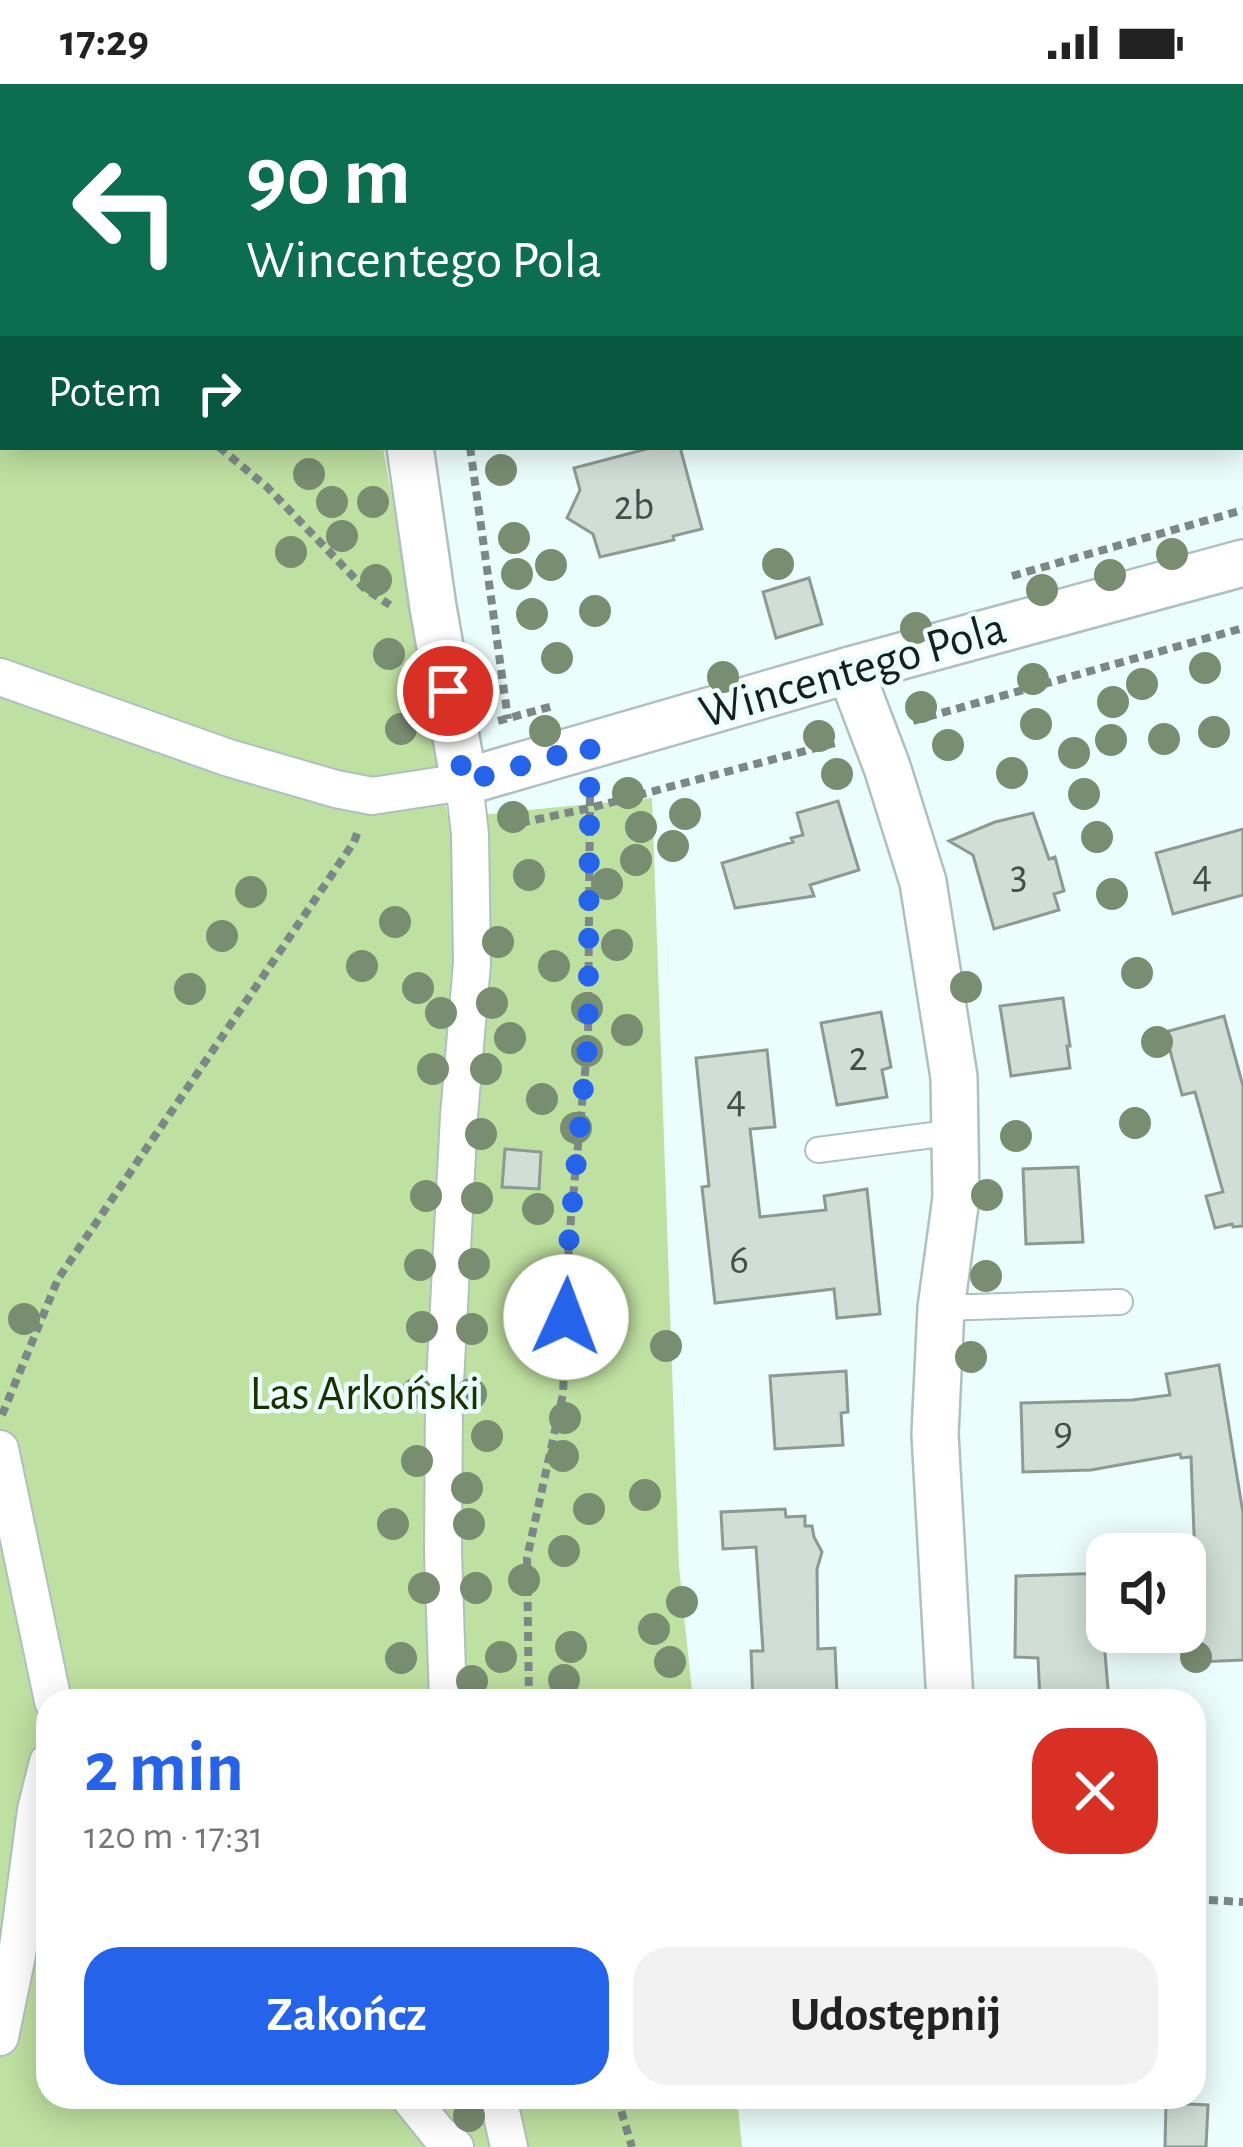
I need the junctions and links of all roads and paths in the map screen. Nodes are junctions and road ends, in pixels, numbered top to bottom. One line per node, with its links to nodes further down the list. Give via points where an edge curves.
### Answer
1 (223, 450): 5 (path, via 385,604)
2 (410, 450): 5 (street)
3 (470, 450): 9 (path)
4 (1243, 562): 6 (street, Wincentego Pola)
5 (434, 607): 10 (street)
6 (850, 670): 8 (street, Wincentego Pola); 12 (street, via 923,882)
7 (0, 677): 11 (street, via 251,766)
8 (590, 746): 9 (street, Wincentego Pola); 20 (path, via 588,1041 563,1394 527,1558)
9 (515, 768): 10 (street, Wincentego Pola)
10 (464, 782): 11 (street); 19 (street, via 472,963 444,1401)
11 (372, 796): 16 (path, via 354,842 58,1279)
12 (956, 1132): 13 (lane); 15 (street)
13 (818, 1150)
14 (1120, 1302): 15 (lane)
15 (941, 1308): 21 (street, via 935,1434)
16 (0, 1420)
17 (0, 1449): 18 (street)
18 (50, 1689)
19 (448, 1689)
20 (529, 1689)
21 (949, 1689)
22 (36, 1810): 25 (street)
23 (1206, 1900): 24 (path)
24 (1243, 1902)
25 (0, 2037)
26 (418, 2109): 29 (street)
27 (500, 2109): 30 (street)
28 (621, 2109): 31 (path)
29 (455, 2147)
30 (509, 2147)
31 (632, 2147)

